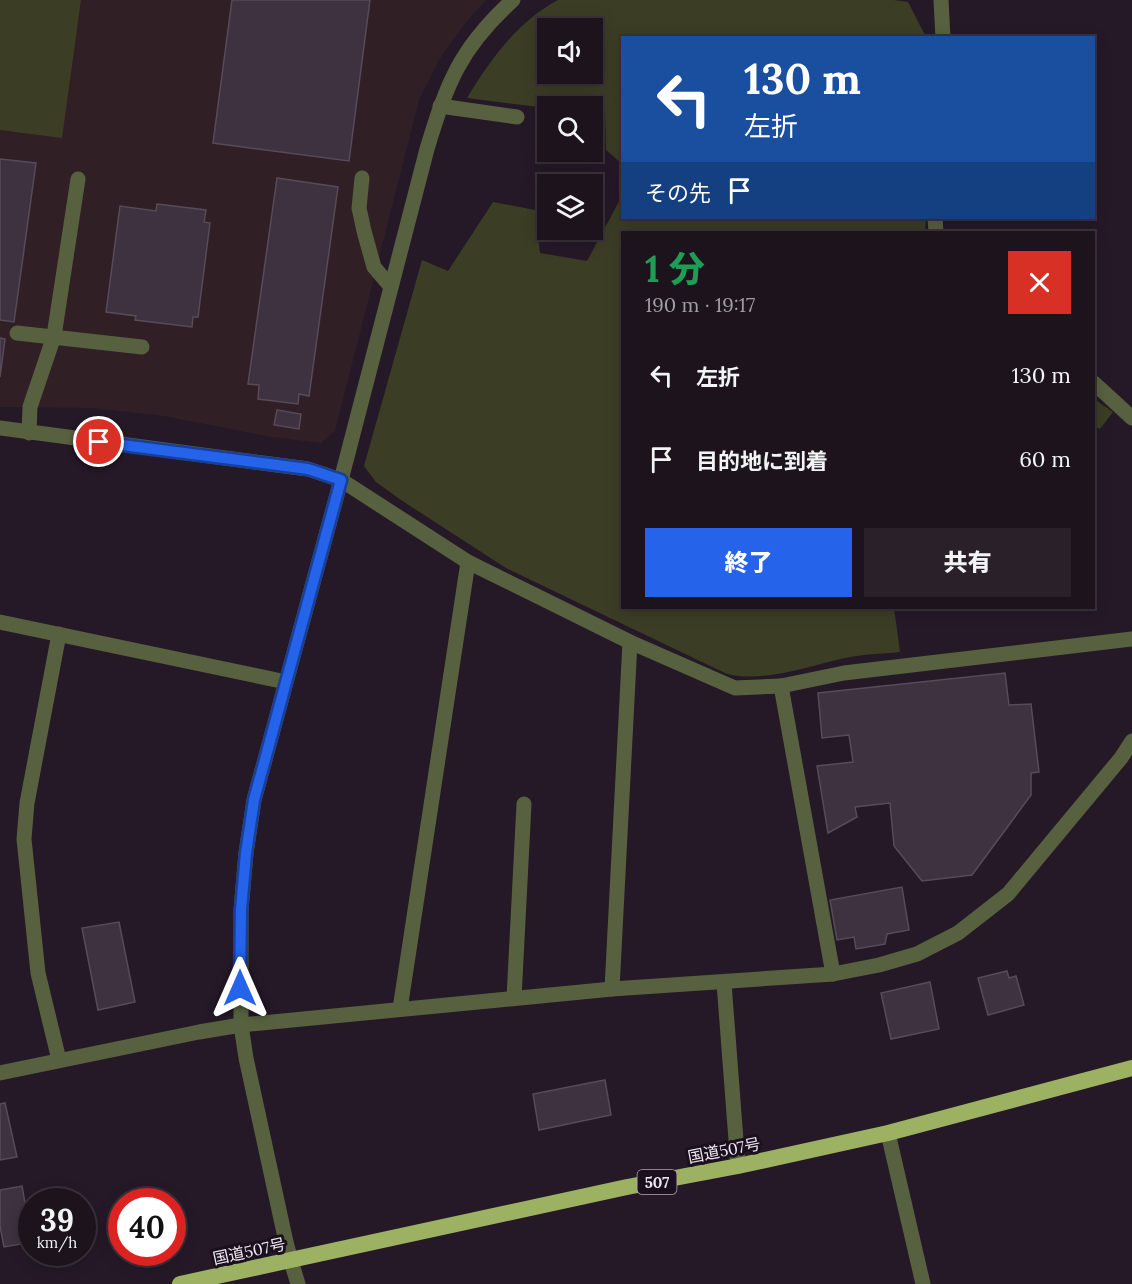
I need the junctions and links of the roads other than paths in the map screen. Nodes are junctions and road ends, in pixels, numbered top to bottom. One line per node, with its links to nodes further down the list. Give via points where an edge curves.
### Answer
1 (513, 0): 4 (street, via 479,34 457,66)
2 (942, 0): 3 (street)
3 (943, 36)
4 (440, 106): 5 (street); 8 (street)
5 (518, 117)
6 (362, 178): 8 (street, via 359,208 364,231 374,267)
7 (78, 179): 10 (street)
8 (391, 287): 16 (street)
9 (17, 333): 10 (street)
10 (54, 336): 11 (street); 15 (street, via 30,407)
11 (142, 347)
12 (1095, 384): 13 (street)
13 (1131, 415)
14 (0, 428): 15 (street)
15 (29, 433): 16 (street, via 308,469)
16 (341, 480): 17 (street); 22 (street)
17 (468, 562): 21 (street); 30 (street)
18 (0, 622): 19 (street)
19 (59, 634): 22 (street); 32 (street, via 27,803 24,839 38,973)
20 (1132, 639): 23 (street, via 844,673)
21 (630, 642): 23 (street, via 735,688); 28 (street)
22 (285, 682): 31 (street, via 254,800 246,853 241,910)
23 (781, 686): 26 (street)
24 (1132, 741): 26 (street, via 1008,894 958,933 917,954)
25 (524, 804): 29 (street)
26 (833, 974): 27 (street)
27 (724, 983): 28 (street); 36 (street)
28 (612, 989): 29 (street)
29 (514, 998): 30 (street)
30 (400, 1009): 31 (street)
31 (241, 1025): 32 (street); 37 (street)
32 (59, 1060): 34 (street)
33 (1132, 1068): 35 (highway, 国道507号 / 507)
34 (0, 1073)
35 (888, 1132): 36 (highway, 国道507号 / 507); 40 (street)
36 (738, 1166): 37 (highway, 国道507号 / 507)
37 (291, 1261): 38 (highway, 国道507号 / 507); 39 (street)
38 (180, 1284)
39 (298, 1284)
40 (923, 1284)

